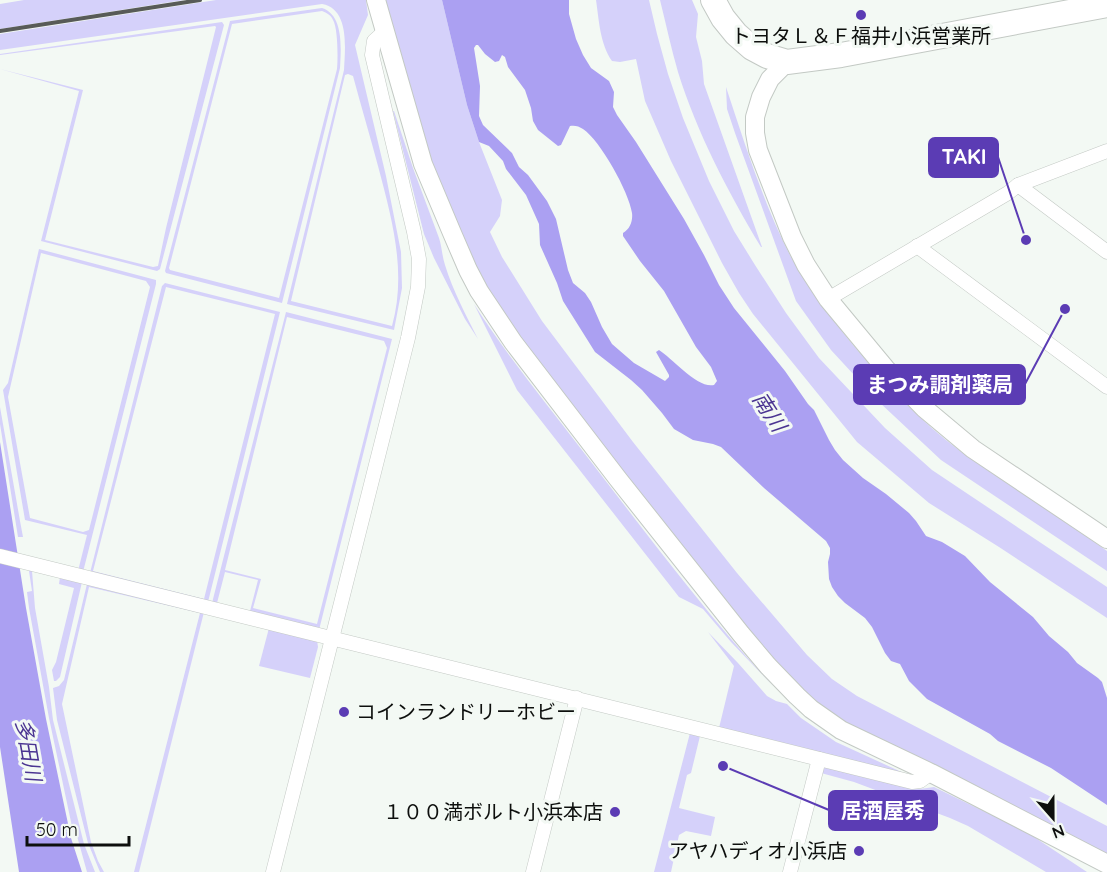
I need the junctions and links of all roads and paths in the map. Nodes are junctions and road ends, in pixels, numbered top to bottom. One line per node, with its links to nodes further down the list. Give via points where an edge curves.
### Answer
1 (376, 0): 4 (street)
2 (714, 0): 5 (highway, via 723,18 752,48)
3 (1107, 5): 5 (highway)
4 (385, 31): 14 (street, via 374,41 372,55 414,232 418,287); 17 (street, via 437,200 468,270 513,342 783,683 810,709 841,730)
5 (787, 62): 10 (street, via 770,79 761,97 754,117 755,133 792,237)
6 (1107, 151): 7 (street)
7 (1018, 185): 8 (street); 9 (street)
8 (917, 246): 10 (street); 11 (street)
9 (1107, 252)
10 (828, 299): 12 (street, via 924,408 973,449)
11 (1107, 387)
12 (1107, 539)
13 (0, 556): 14 (street)
14 (332, 638): 15 (street); 19 (street)
15 (577, 698): 16 (street); 20 (street)
16 (819, 759): 17 (street, via 912,782); 21 (street)
17 (931, 773): 18 (street)
18 (1099, 864)
19 (273, 872)
20 (533, 872)
21 (790, 872)

